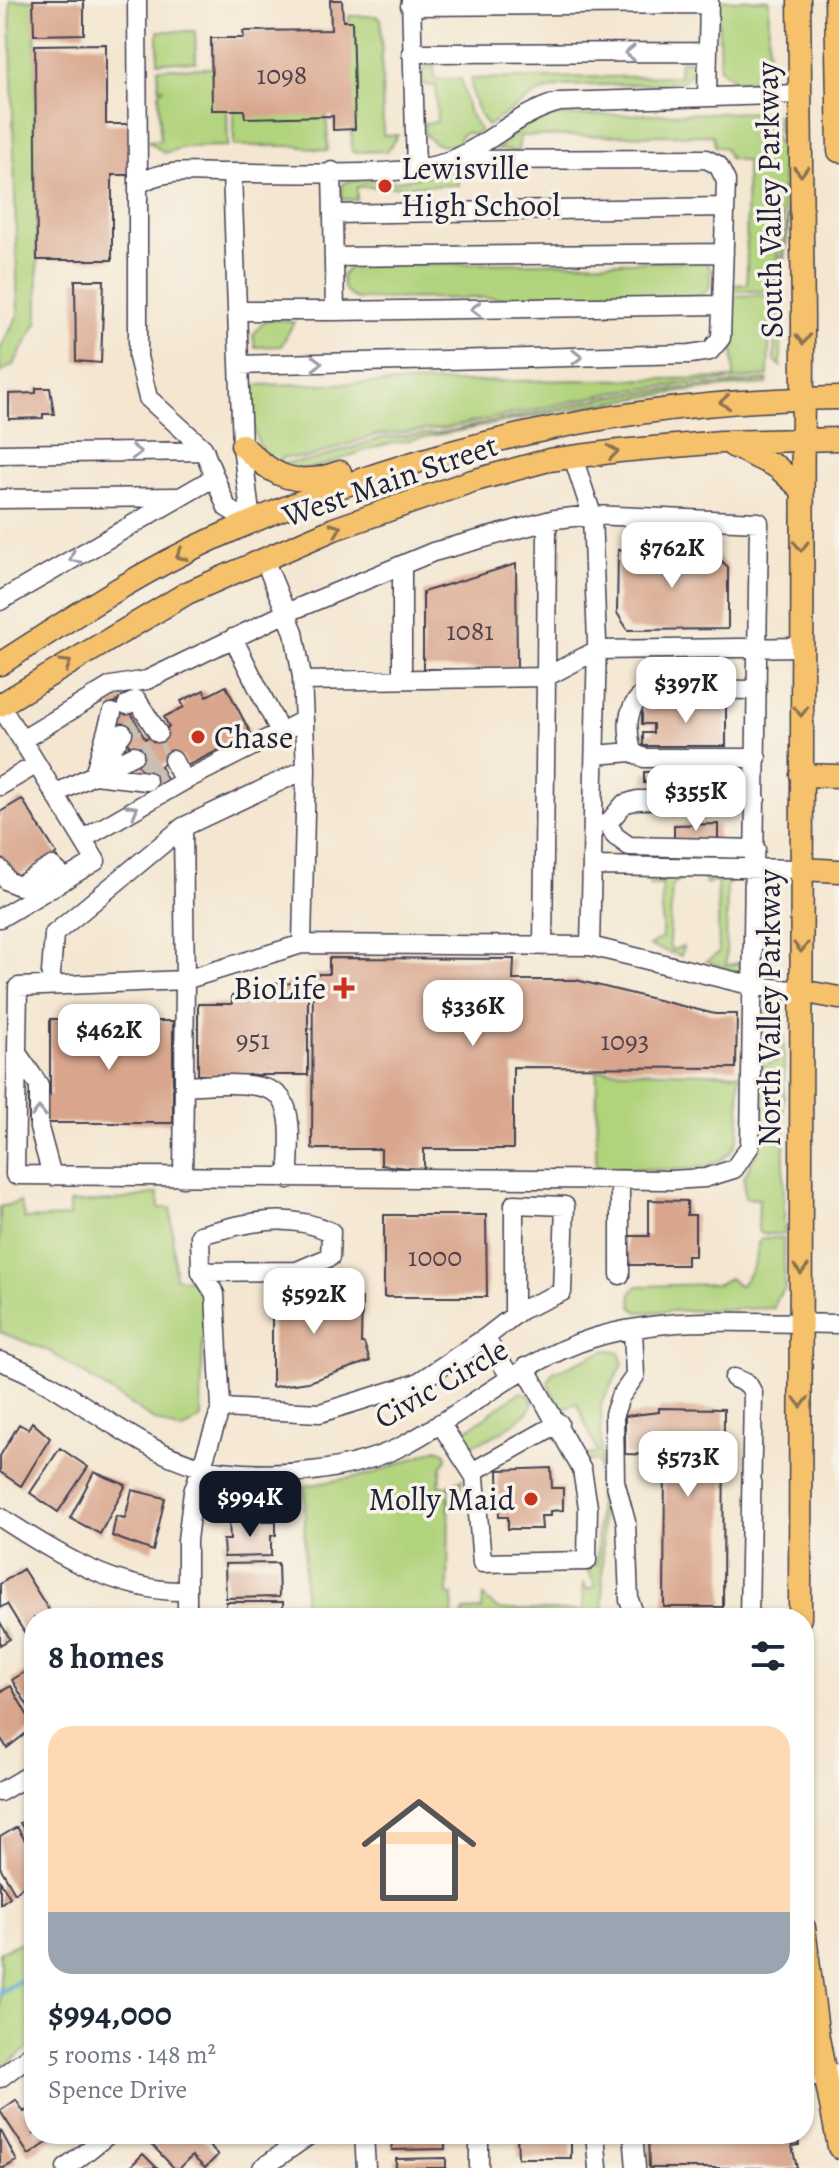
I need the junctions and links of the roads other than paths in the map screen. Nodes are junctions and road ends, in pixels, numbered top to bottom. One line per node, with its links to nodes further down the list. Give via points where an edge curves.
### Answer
1 (137, 0): 16 (street)
2 (799, 0): 9 (main road, South Valley Parkway)
3 (836, 0): 8 (main road)
4 (709, 2): 5 (street); 6 (street)
5 (411, 3): 7 (street)
6 (708, 52): 7 (street, one-way to 7); 10 (street)
7 (411, 53): 13 (street)
8 (838, 93): 9 (main road); 11 (main road)
9 (800, 94): 10 (street); 26 (main road, South Valley Parkway, one-way to 26)
10 (707, 96): 12 (street, via 574,100 536,108)
11 (839, 151)
12 (451, 160): 13 (street); 17 (street, via 706,159 718,165 726,181)
13 (416, 167): 14 (street)
14 (332, 171): 15 (street); 18 (street)
15 (232, 173): 16 (street, via 167,174); 22 (street)
16 (138, 186): 31 (street, via 138,357 148,398)
17 (725, 207): 18 (street); 19 (street)
18 (333, 214): 20 (street)
19 (724, 253): 20 (street); 21 (street)
20 (334, 257): 23 (street)
21 (722, 305): 23 (street, one-way to 23); 24 (street, one-way to 21, via 710,351 721,338)
22 (237, 311): 23 (street); 24 (street)
23 (335, 311)
24 (239, 365): 30 (street)
25 (839, 398): 26 (main road, West Main Street)
26 (803, 399): 28 (main road, North Valley Parkway); 34 (main road, West Main Street, one-way to 34, via 720,402 638,414 529,432)
27 (839, 439): 28 (main road, West Main Street)
28 (801, 440): 29 (main road, West Main Street); 36 (main road, North Valley Parkway)
29 (721, 442): 33 (main road, West Main Street, one-way to 29); 36 (main road, via 756,454)
30 (242, 445): 34 (main road, via 261,465 299,481 371,461); 41 (street)
31 (205, 451): 32 (street, one-way to 31); 35 (street)
32 (0, 454)
33 (573, 457): 39 (street); 42 (main road, West Main Street, one-way to 33, via 472,481)
34 (428, 458): 41 (main road, West Main Street, via 311,496)
35 (215, 477): 37 (street); 41 (street, via 227,508)
36 (801, 489): 48 (main road, North Valley Parkway, one-way to 48)
37 (179, 497): 38 (street); 44 (street, one-way to 44)
38 (0, 499)
39 (592, 515): 40 (street); 47 (street, via 759,522); 49 (street)
40 (547, 521): 43 (street); 51 (street)
41 (251, 522): 42 (main road); 50 (main road, West Main Street, one-way to 50, via 111,592)
42 (264, 559): 45 (street); 55 (main road, West Main Street, one-way to 42, via 187,593)
43 (402, 565): 45 (street); 52 (street)
44 (0, 601)
45 (286, 613): 46 (street); 53 (street)
46 (233, 638): 57 (street); 58 (street, via 147,680 111,686)
47 (758, 646): 48 (street); 49 (street); 54 (street)
48 (801, 647): 66 (main road, North Valley Parkway, one-way to 66)
49 (597, 650): 51 (street); 60 (street)
50 (0, 664)
51 (546, 677): 52 (street); 84 (street)
52 (402, 679): 53 (street)
53 (303, 681): 56 (street)
54 (757, 690): 59 (street, via 650,689 636,697 628,711); 61 (street)
55 (0, 705): 58 (street)
56 (304, 720): 57 (street); 64 (street)
57 (280, 732): 63 (street)
58 (22, 740): 62 (street)
59 (632, 752): 60 (street); 61 (street, via 644,758)
60 (595, 755): 71 (street)
61 (757, 758): 70 (street)
62 (37, 764): 68 (street); 69 (street)
63 (160, 769): 65 (street); 65 (street); 73 (street, one-way to 63)
64 (306, 769): 72 (street); 83 (street)
65 (94, 775): 65 (street, via 120,709 137,700 141,728); 69 (street)
66 (801, 775): 67 (main road); 78 (main road, North Valley Parkway)
67 (839, 776)
68 (0, 786)
69 (55, 794): 73 (street)
70 (756, 799): 71 (street, via 637,800); 74 (street)
71 (601, 823): 74 (street, via 629,846); 76 (street)
72 (183, 827): 80 (street); 86 (street)
73 (83, 839): 75 (street)
74 (756, 858): 76 (street); 78 (street); 88 (street)
75 (96, 861): 80 (street); 81 (street)
76 (592, 866): 85 (street)
77 (0, 869): 81 (street, via 7,881 19,886 52,866)
78 (801, 869): 79 (main road); 89 (main road, North Valley Parkway, one-way to 89)
79 (839, 871)
80 (122, 877): 87 (street, via 54,934)
81 (66, 879): 82 (street)
82 (0, 918)
83 (302, 944): 84 (street); 86 (street)
84 (543, 946): 85 (street)
85 (590, 946): 88 (street)
86 (185, 980): 87 (street); 92 (street)
87 (50, 986): 91 (street, via 18,987)
88 (754, 986): 89 (street); 96 (street, via 750,1146 734,1169 705,1178)
89 (801, 991): 90 (main road); 100 (main road, North Valley Parkway, one-way to 100)
90 (839, 998)
91 (17, 1053): 93 (street, one-way to 91, via 39,1128 39,1085); 93 (street, via 15,1175)
92 (184, 1086): 94 (street); 95 (street, via 243,1084 282,1099)
93 (52, 1176): 94 (street)
94 (183, 1178): 95 (street)
95 (289, 1179): 96 (street)
96 (620, 1180): 98 (street)
97 (201, 1272): 97 (street, via 200,1235 265,1221 307,1220 331,1232 330,1257 297,1271); 107 (street, via 215,1294)
98 (620, 1275)
99 (514, 1315): 99 (street, via 562,1292 565,1206 514,1204); 103 (street)
100 (801, 1324): 101 (street, Civic Circle); 102 (street, Civic Circle, via 652,1324); 117 (main road, North Valley Parkway, one-way to 117)
101 (839, 1324)
102 (633, 1329): 105 (street, Civic Circle, via 591,1338); 115 (street, via 635,1376 620,1397 614,1427 615,1481 626,1522)
103 (485, 1338): 105 (street); 107 (street, via 417,1383 320,1413)
104 (0, 1361): 110 (street, Civic Circle, via 49,1382 153,1449)
105 (518, 1372): 108 (street, Civic Circle); 109 (street)
106 (734, 1378): 116 (street, via 753,1393)
107 (221, 1408): 110 (street)
108 (440, 1423): 110 (street, Civic Circle, via 402,1446 341,1466 284,1473); 111 (street)
109 (559, 1423): 111 (street); 111 (street, via 585,1482 587,1561 482,1563)
110 (200, 1464): 113 (street, via 189,1516)
111 (472, 1472)
112 (4, 1525): 113 (street, via 106,1576)
113 (187, 1591): 114 (street)
114 (187, 1608)
115 (632, 1608)
116 (749, 1608)
117 (800, 1608)
118 (24, 1778): 119 (street)
119 (0, 1792)
120 (814, 2005): 122 (main road)
121 (24, 2060): 123 (street)
122 (823, 2075): 130 (main road)
123 (0, 2078)
124 (96, 2144): 131 (street)
125 (297, 2144): 132 (street)
126 (365, 2144): 133 (street)
127 (479, 2144): 134 (street)
128 (596, 2144): 135 (street)
129 (634, 2144): 136 (street)
130 (839, 2147)
131 (66, 2168)
132 (262, 2168)
133 (366, 2168)
134 (479, 2168)
135 (598, 2168)
136 (636, 2168)

